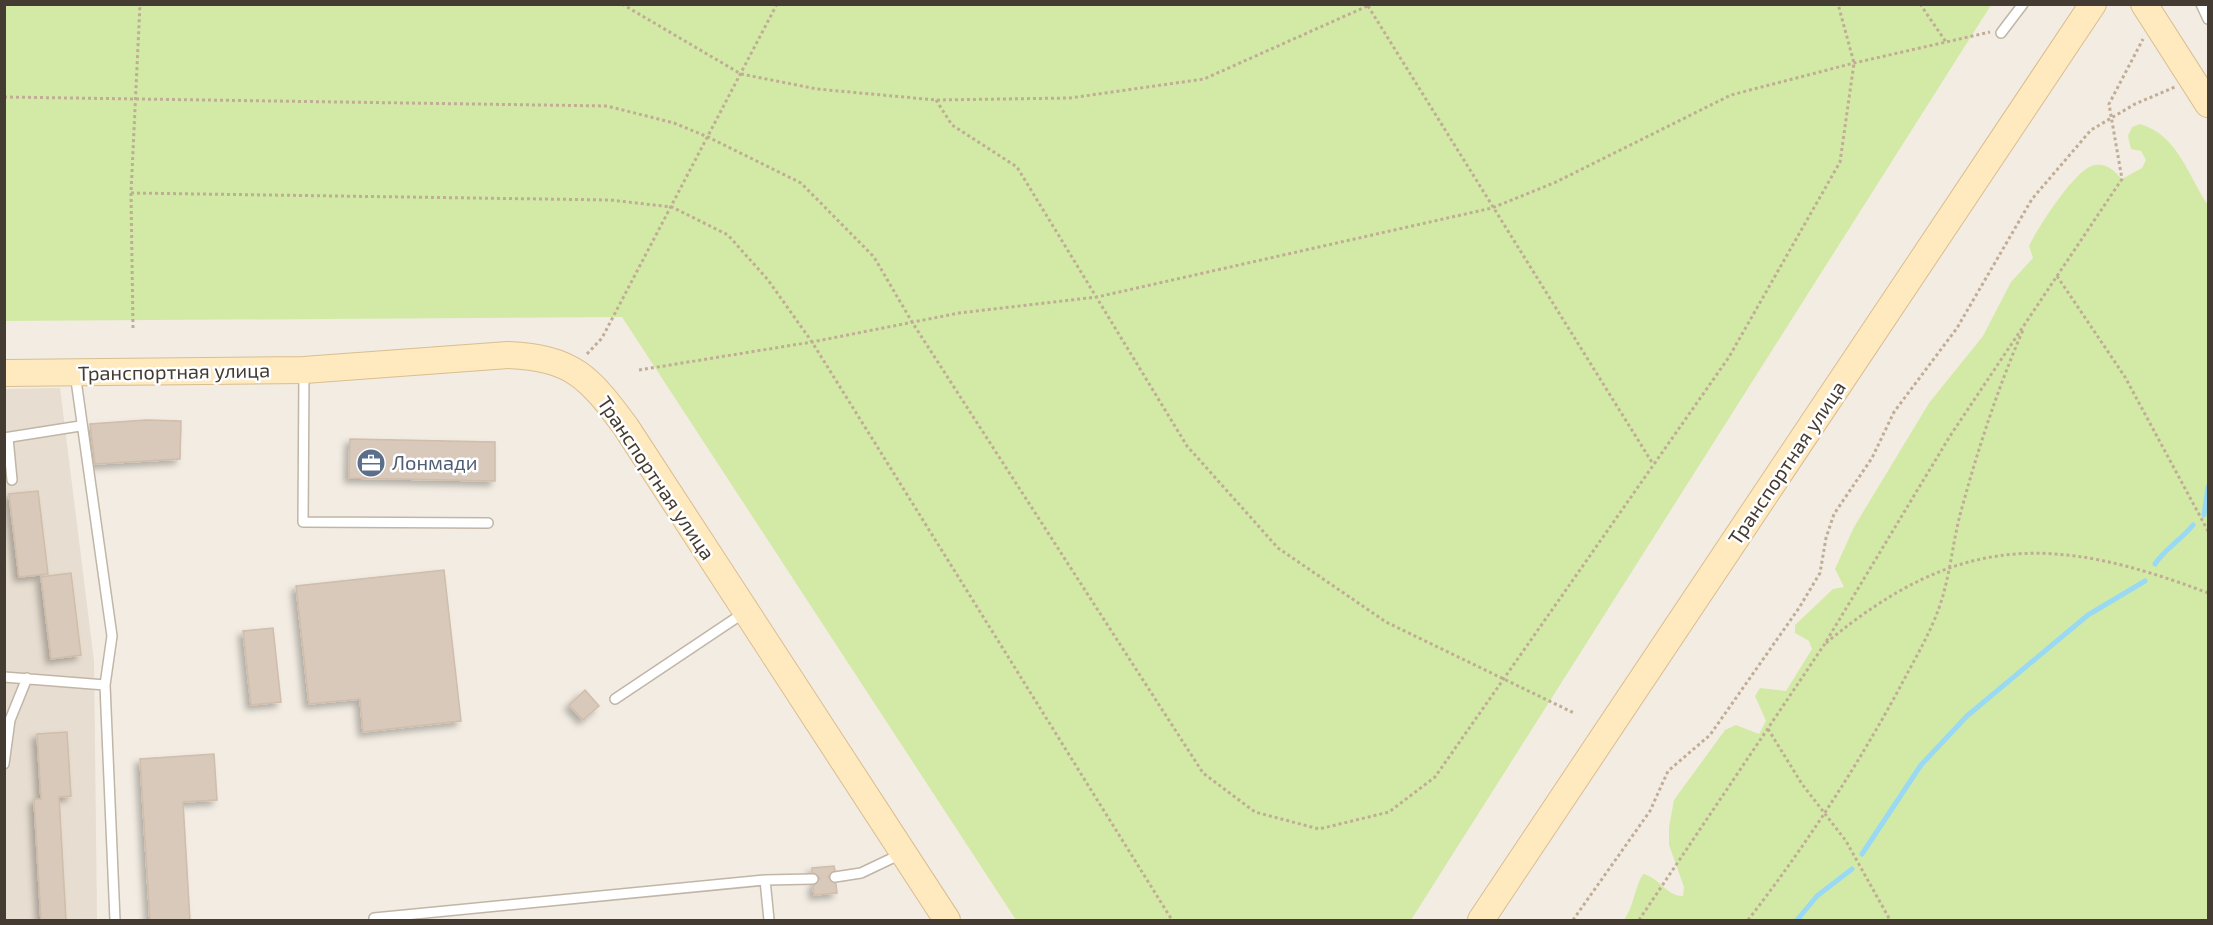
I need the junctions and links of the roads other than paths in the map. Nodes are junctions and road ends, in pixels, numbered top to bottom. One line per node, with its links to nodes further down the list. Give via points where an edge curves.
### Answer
1 (2023, 4): 6 (lane)
2 (2093, 4): 29 (street, Транспортная улица)
3 (2145, 4): 7 (street)
4 (2201, 4): 5 (lane)
5 (2208, 20)
6 (2001, 33)
7 (2208, 104)
8 (304, 370): 10 (street, Транспортная улица); 14 (lane, via 303,522); 15 (street, Транспортная улица, via 508,355 538,356 573,369 599,391 626,427)
9 (4, 373): 10 (street, Транспортная улица)
10 (75, 373): 11 (lane)
11 (80, 426): 12 (lane); 18 (lane, via 112,636)
12 (6, 438): 13 (lane)
13 (12, 480)
14 (488, 523)
15 (745, 612): 19 (lane); 21 (street, Транспортная улица)
16 (4, 677): 17 (lane)
17 (27, 678): 18 (lane); 20 (lane, via 10,720)
18 (105, 685): 26 (lane)
19 (615, 699)
20 (4, 764)
21 (903, 853): 22 (lane, via 861,873); 28 (street, Транспортная улица)
22 (835, 877)
23 (813, 879): 24 (lane)
24 (765, 880): 25 (lane); 27 (lane)
25 (374, 918)
26 (114, 919)
27 (768, 921)
28 (947, 921)
29 (1481, 921)

